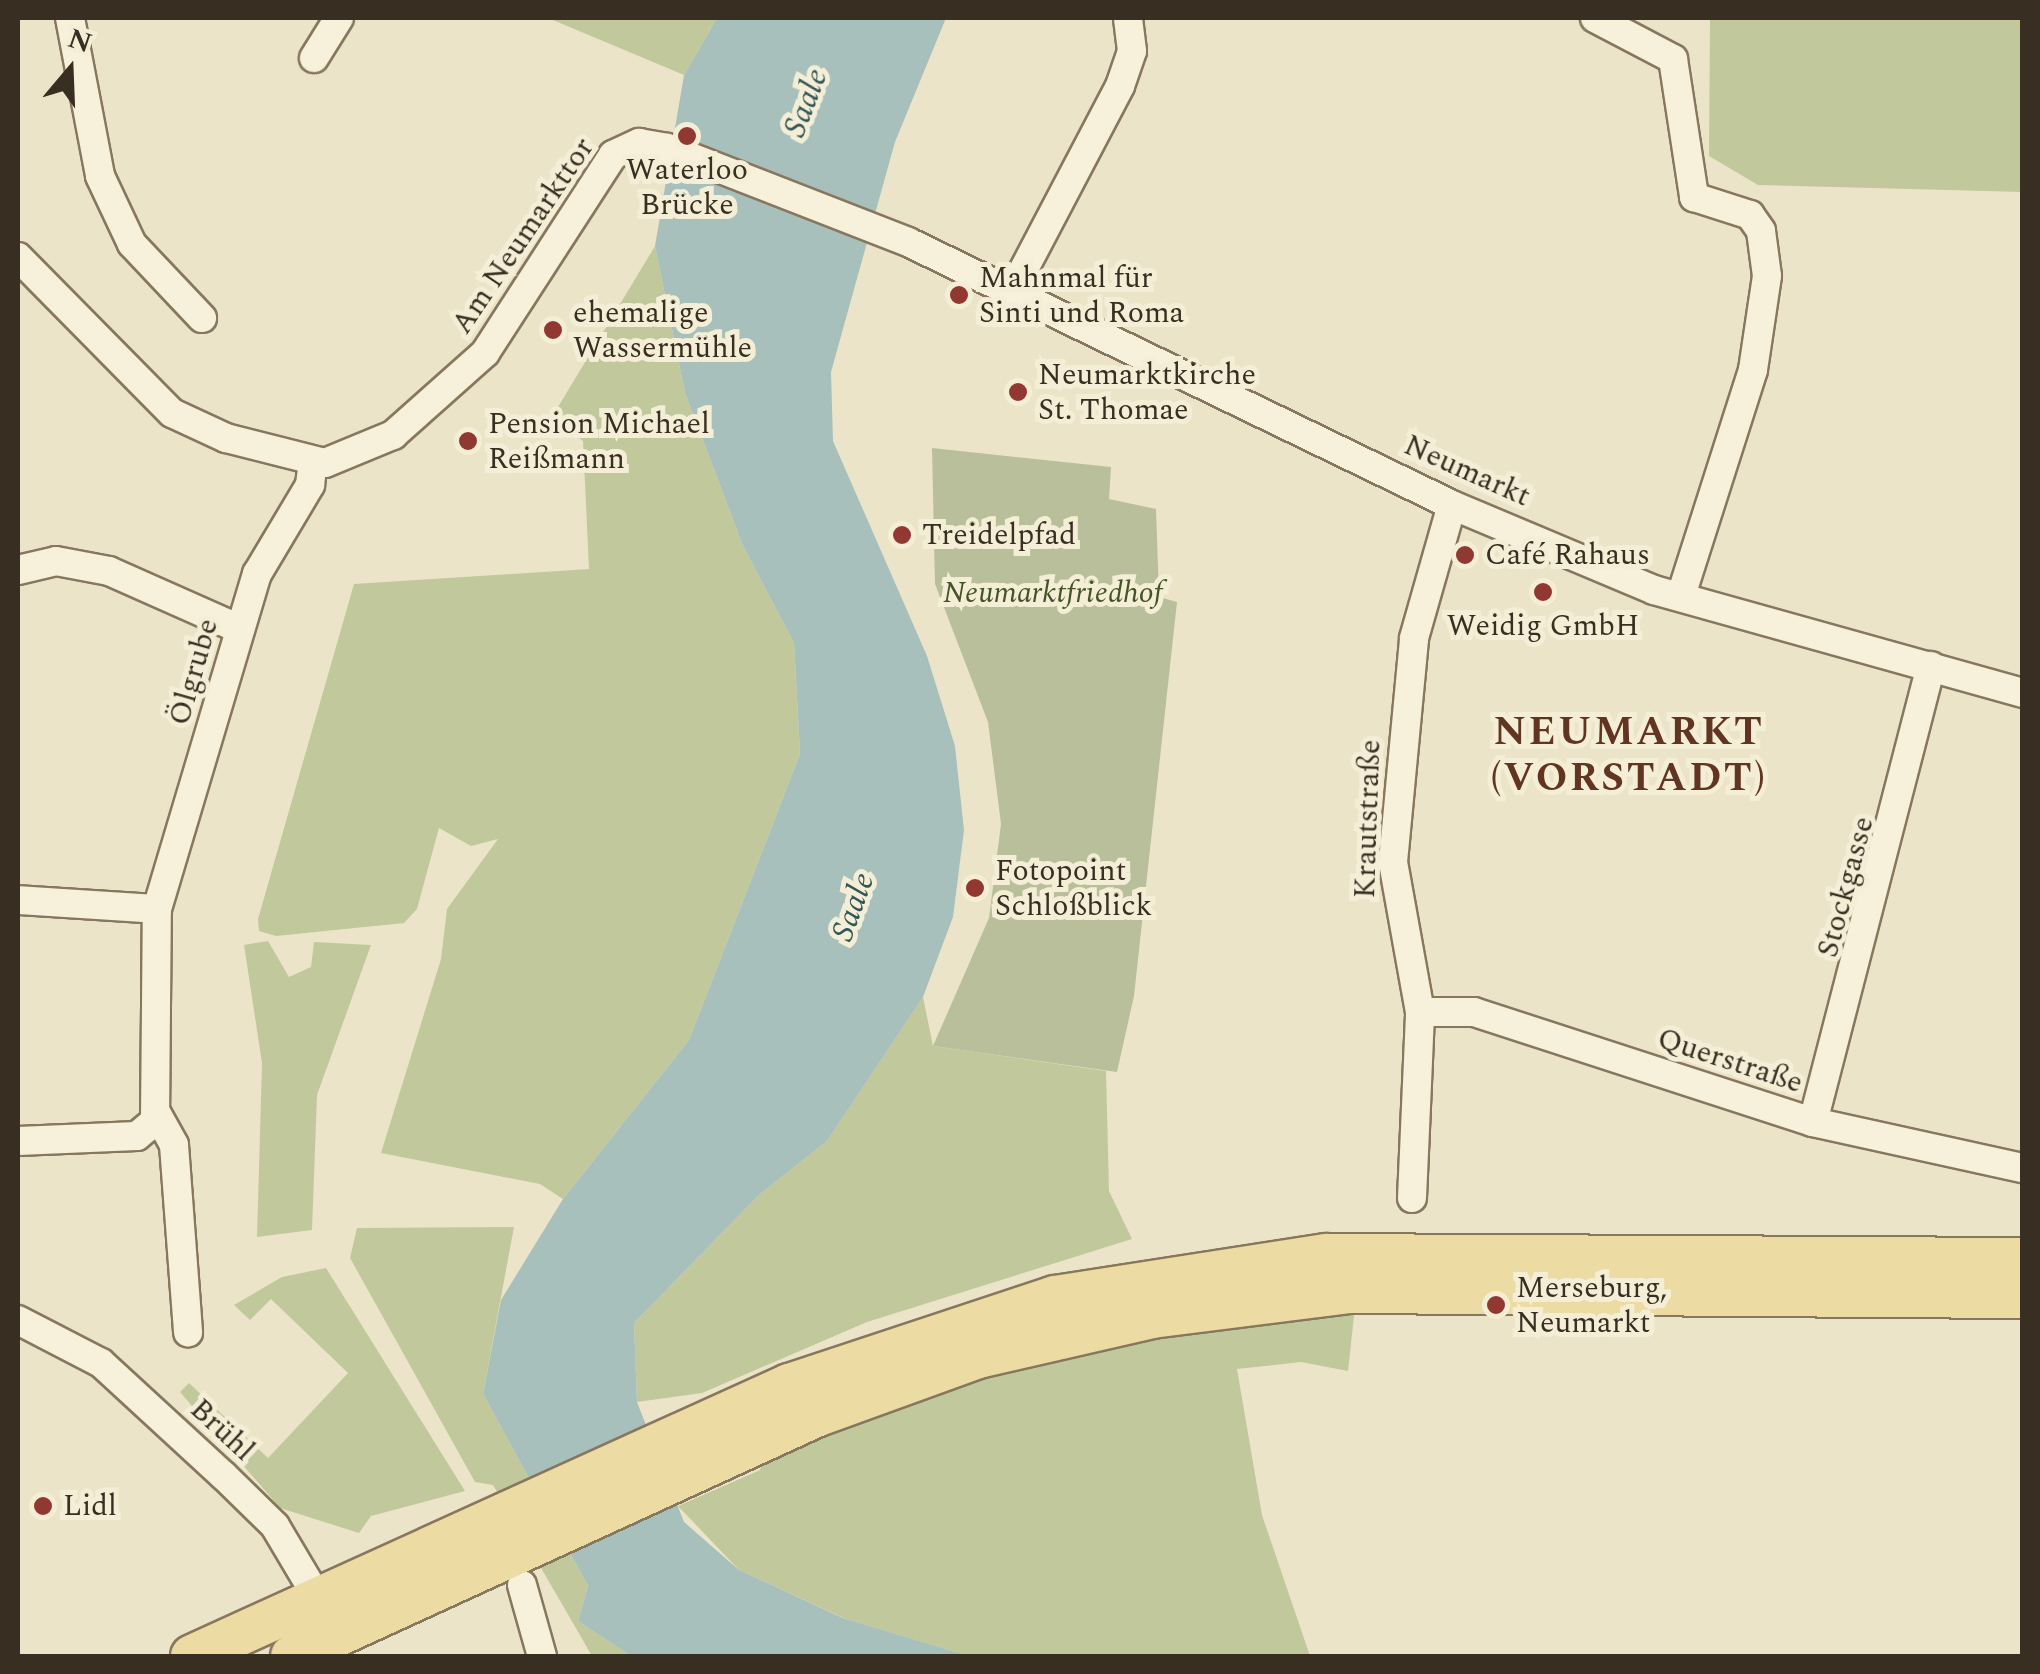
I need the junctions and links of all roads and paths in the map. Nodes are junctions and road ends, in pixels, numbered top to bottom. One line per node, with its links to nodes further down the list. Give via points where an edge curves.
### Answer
1 (70, 18): 9 (street, via 100,176 132,244)
2 (339, 18): 5 (street)
3 (1595, 18): 13 (street, via 1672,59 1694,197 1750,215 1761,231 1767,276 1753,370)
4 (1135, 20): 8 (street, via 1120,86)
5 (314, 58)
6 (639, 144): 8 (street, Neumarkt, via 667,148 908,242); 10 (street, Am Neumarkttor, via 612,155 485,353 434,404 361,452)
7 (18, 256): 10 (street, via 172,413)
8 (1013, 290): 11 (street, Neumarkt)
9 (202, 318)
10 (314, 462): 14 (street, Ölgrube)
11 (1452, 504): 13 (street, Neumarkt, via 1654,590); 19 (street, Krautstraße, via 1414,638 1394,862)
12 (18, 570): 14 (street, via 76,562)
13 (1682, 593): 15 (street, Neumarkt)
14 (240, 629): 18 (street, Ölgrube)
15 (1930, 666): 16 (street, Neumarkt); 21 (street, Stockgasse, via 1880,891)
16 (2022, 693)
17 (18, 900): 18 (street)
18 (157, 910): 20 (street, Ölgrube)
19 (1420, 1012): 21 (street, Querstraße, via 1474,1012); 24 (street, Krautstraße)
20 (157, 1114): 22 (street, via 138,1136); 28 (street, via 174,1145)
21 (1812, 1122): 23 (street, Querstraße)
22 (18, 1141)
23 (2022, 1168)
24 (1412, 1198)
25 (2022, 1259): 29 (main road, via 1502,1251 1236,1264 985,1315)
26 (2022, 1297): 29 (main road, via 1498,1290 1284,1297 978,1356)
27 (18, 1320): 32 (street, Brühl, via 68,1340 136,1394 276,1526)
28 (188, 1332)
29 (721, 1435): 30 (main road)
30 (453, 1556): 32 (main road); 33 (main road)
31 (522, 1584): 36 (street)
32 (318, 1593): 33 (street, Brühl); 34 (main road)
33 (336, 1634): 35 (main road)
34 (192, 1656)
35 (292, 1656)
36 (542, 1656)

